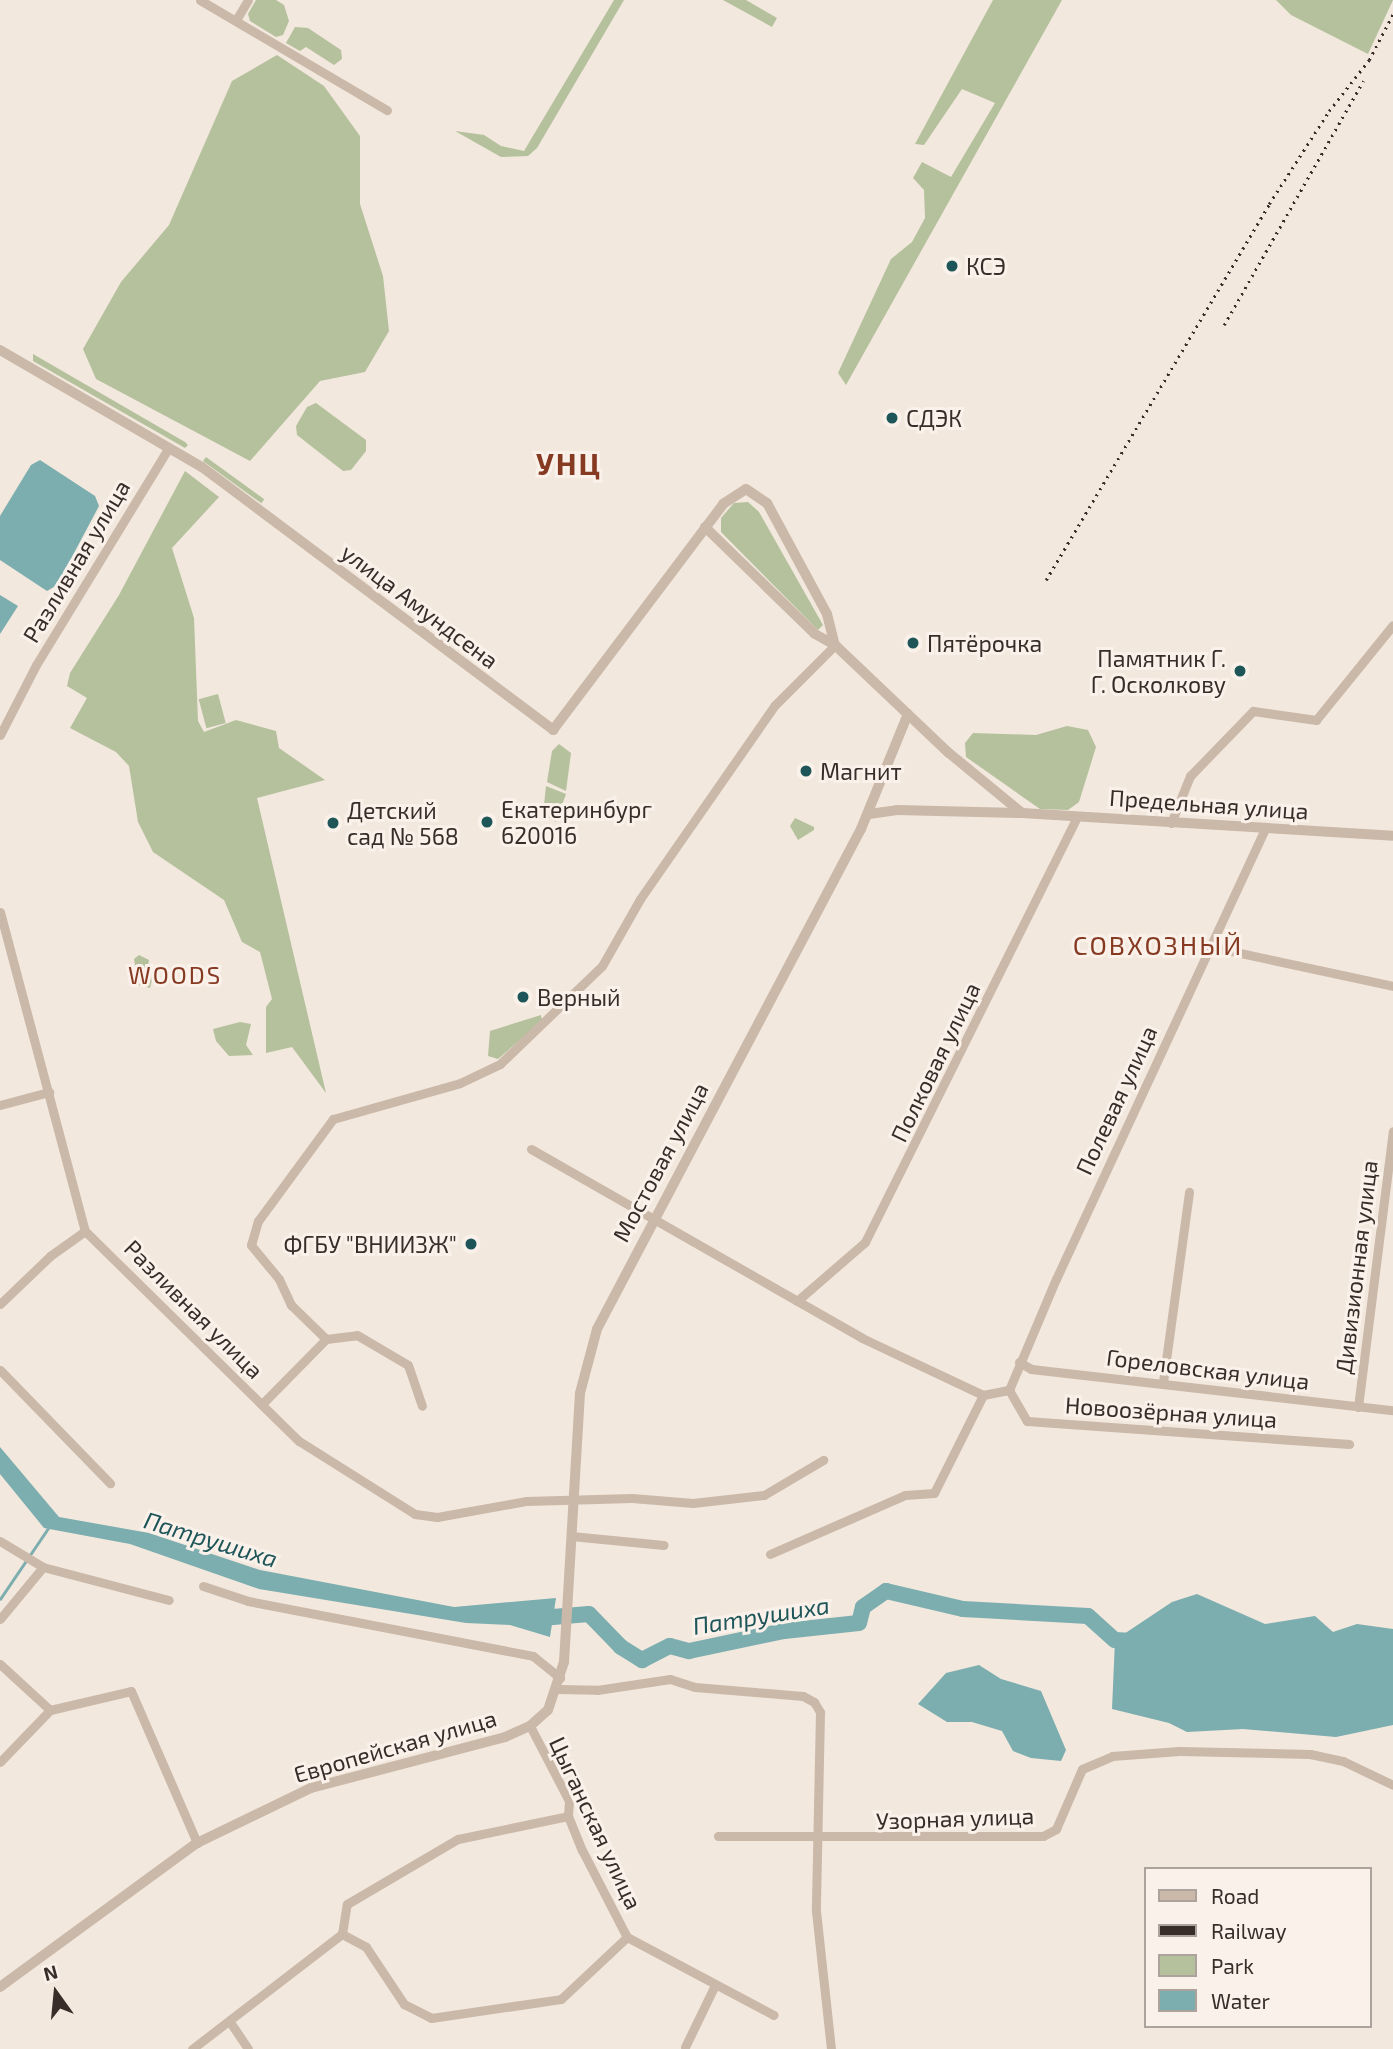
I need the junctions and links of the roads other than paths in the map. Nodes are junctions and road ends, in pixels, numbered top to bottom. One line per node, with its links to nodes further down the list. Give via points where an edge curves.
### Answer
1 (200, 0): 3 (street)
2 (248, 0): 3 (street)
3 (236, 20): 4 (street)
4 (387, 110)
5 (0, 350): 6 (street, улица Амундсена)
6 (169, 447): 7 (street, улица Амундсена, via 553,730); 11 (street, Разливная улица, via 36,665)
7 (705, 527): 9 (street, via 815,634); 9 (street, улица Амундсена, via 723,503 746,489 766,503 827,614)
8 (1393, 625): 15 (street, via 1317,720 1252,711 1190,776)
9 (835, 645): 10 (street); 31 (street, via 775,705 662,866 602,966 500,1064 460,1083 333,1119 258,1221 251,1245 279,1279 292,1305)
10 (908, 714): 12 (street); 13 (street, Мостовая улица)
11 (0, 735)
12 (1022, 813): 13 (street, Предельная улица, via 897,810); 14 (street, Предельная улица)
13 (869, 814): 27 (street, Мостовая улица)
14 (1077, 817): 15 (street, Предельная улица); 29 (street, Полковая улица, via 865,1242)
15 (1171, 823): 16 (street, Предельная улица)
16 (1265, 829): 17 (street, Предельная улица); 19 (street, Полевая улица)
17 (1393, 836)
18 (0, 912): 20 (street)
19 (1209, 946): 21 (street); 32 (street, Полевая улица)
20 (5, 949): 22 (street)
21 (1393, 986)
22 (49, 1092): 23 (street); 28 (street)
23 (0, 1105)
24 (1393, 1131): 39 (street, Дивизионная улица)
25 (531, 1149): 27 (street)
26 (1189, 1192): 34 (street)
27 (653, 1220): 29 (street); 44 (street, Мостовая улица, via 597,1329 585,1367)
28 (85, 1231): 30 (street, via 50,1256); 37 (street, Разливная улица)
29 (797, 1301): 36 (street, via 862,1338)
30 (0, 1304)
31 (326, 1339): 37 (street); 38 (street, via 357,1335 408,1364)
32 (1019, 1362): 34 (street, Гореловская улица, via 1031,1369); 35 (street, Полевая улица)
33 (0, 1370): 43 (street)
34 (1163, 1382): 39 (street, Гореловская улица)
35 (1009, 1390): 36 (street); 41 (street, Новоозёрная улица, via 1027,1421)
36 (983, 1395): 48 (street, via 934,1493 905,1495)
37 (262, 1404): 44 (street, Разливная улица, via 299,1441 415,1514 437,1517 526,1501)
38 (422, 1406)
39 (1358, 1407): 40 (street, Гореловская улица)
40 (1393, 1410)
41 (1349, 1444)
42 (823, 1460): 44 (street, Разливная улица, via 764,1495 692,1503)
43 (110, 1483)
44 (572, 1499): 45 (street, Мостовая улица)
45 (571, 1536): 47 (street); 53 (street, Мостовая улица)
46 (0, 1541): 49 (street)
47 (664, 1545)
48 (770, 1554)
49 (43, 1567): 51 (street); 52 (street)
50 (204, 1586): 55 (street, via 248,1601 533,1656)
51 (169, 1600)
52 (0, 1619)
53 (564, 1662): 55 (street, Европейская улица)
54 (0, 1664): 56 (street)
55 (559, 1684): 57 (street, Европейская улица, via 548,1710); 62 (street, via 597,1690 670,1679 695,1687 803,1696 820,1712)
56 (50, 1710): 58 (street); 63 (street, via 131,1691)
57 (530, 1726): 60 (street, Цыганская улица, via 569,1801); 63 (street, Европейская улица, via 472,1747 311,1788)
58 (0, 1762)
59 (1393, 1785): 62 (street, Узорная улица, via 1343,1761 1310,1754 1179,1751 1112,1756 1082,1769 1056,1829 1043,1836)
60 (568, 1816): 64 (street, via 458,1839 347,1904); 65 (street, Цыганская улица)
61 (718, 1836): 62 (street, Узорная улица)
62 (815, 1840): 73 (street, via 816,1911)
63 (197, 1843): 67 (street, Европейская улица)
64 (342, 1934): 65 (street, via 366,1947 404,2004 431,2018 561,1999); 69 (street)
65 (627, 1937): 66 (street, Цыганская улица)
66 (715, 1985): 68 (street, Цыганская улица); 70 (street)
67 (0, 1987)
68 (774, 2015)
69 (230, 2022): 71 (street); 72 (street)
70 (685, 2048)
71 (192, 2049)
72 (248, 2049)
73 (831, 2049)

